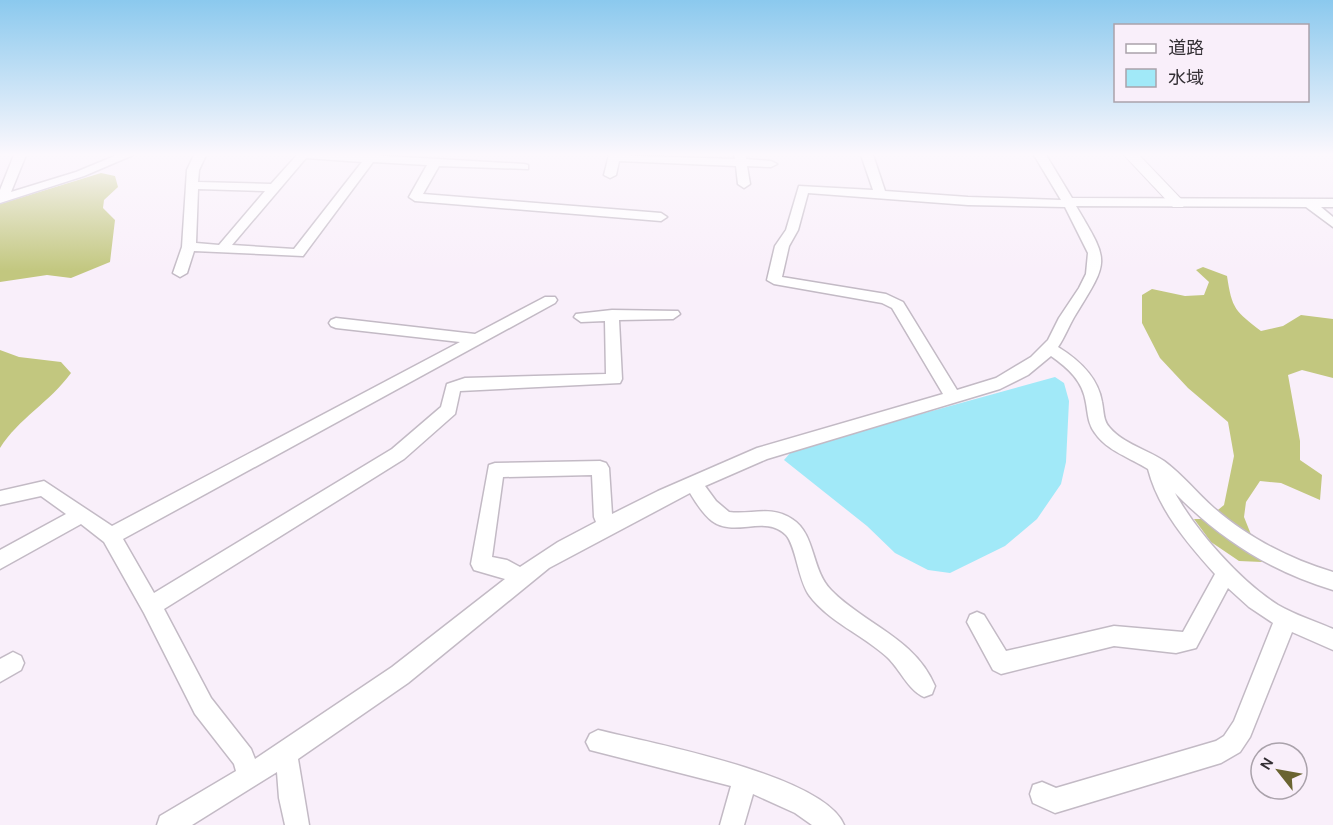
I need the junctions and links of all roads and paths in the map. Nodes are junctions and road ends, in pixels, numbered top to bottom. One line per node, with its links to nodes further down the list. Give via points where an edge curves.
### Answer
1 (192, 194): 16 (street)
2 (269, 194): 17 (street)
3 (344, 194): 17 (street, via 298,253)
4 (417, 194): 14 (street, via 415,197)
5 (802, 194): 26 (street, via 774,280 885,299 898,305)
6 (872, 194): 7 (street)
7 (880, 194): 10 (street, via 978,202)
8 (1065, 194): 10 (street)
9 (1168, 194): 13 (street)
10 (1070, 202): 13 (street); 25 (street, via 1095,255 1095,269)
11 (1309, 203): 12 (street); 13 (street); 15 (street)
12 (1333, 203)
13 (1178, 204)
14 (661, 217)
15 (1333, 223)
16 (189, 247): 17 (street); 18 (street)
17 (223, 248)
18 (180, 273)
19 (550, 300): 24 (street)
20 (673, 314): 21 (street)
21 (612, 315): 22 (street); 37 (street, via 614,379 465,384 453,388 449,410 398,454)
22 (581, 317)
23 (336, 323): 24 (street)
24 (477, 339): 32 (street)
25 (1050, 349): 26 (street, via 1010,380); 27 (street, via 1085,376 1096,422 1103,432)
26 (953, 397): 28 (street, via 762,453)
27 (1156, 465): 34 (street, via 1162,486 1182,520); 36 (street, via 1212,518 1258,552)
28 (693, 483): 31 (street); 41 (street, via 722,518 732,521 764,517 795,531 805,568 815,587 828,601 897,651)
29 (0, 498): 30 (street, via 44,488)
30 (81, 515): 32 (street); 33 (street)
31 (609, 525): 35 (street, via 565,548); 35 (street, via 603,517 600,468 495,470 482,564 507,569)
32 (111, 536): 37 (street)
33 (0, 560)
34 (1228, 574): 38 (street, via 1257,602); 39 (street, via 1189,641 1114,636 1001,663)
35 (521, 579): 43 (street, via 400,675)
36 (1333, 581)
37 (151, 606): 44 (street, via 203,706 243,757)
38 (1284, 618): 40 (street); 46 (street, via 1246,719 1232,744 1221,751 1055,801)
39 (977, 622)
40 (1333, 640)
41 (924, 686)
42 (598, 742): 45 (street)
43 (282, 756): 44 (street); 48 (street, via 289,766)
44 (250, 777): 47 (street)
45 (745, 778): 49 (street); 50 (street, via 804,804)
46 (1042, 794)
47 (169, 825)
48 (297, 825)
49 (732, 825)
50 (832, 825)

